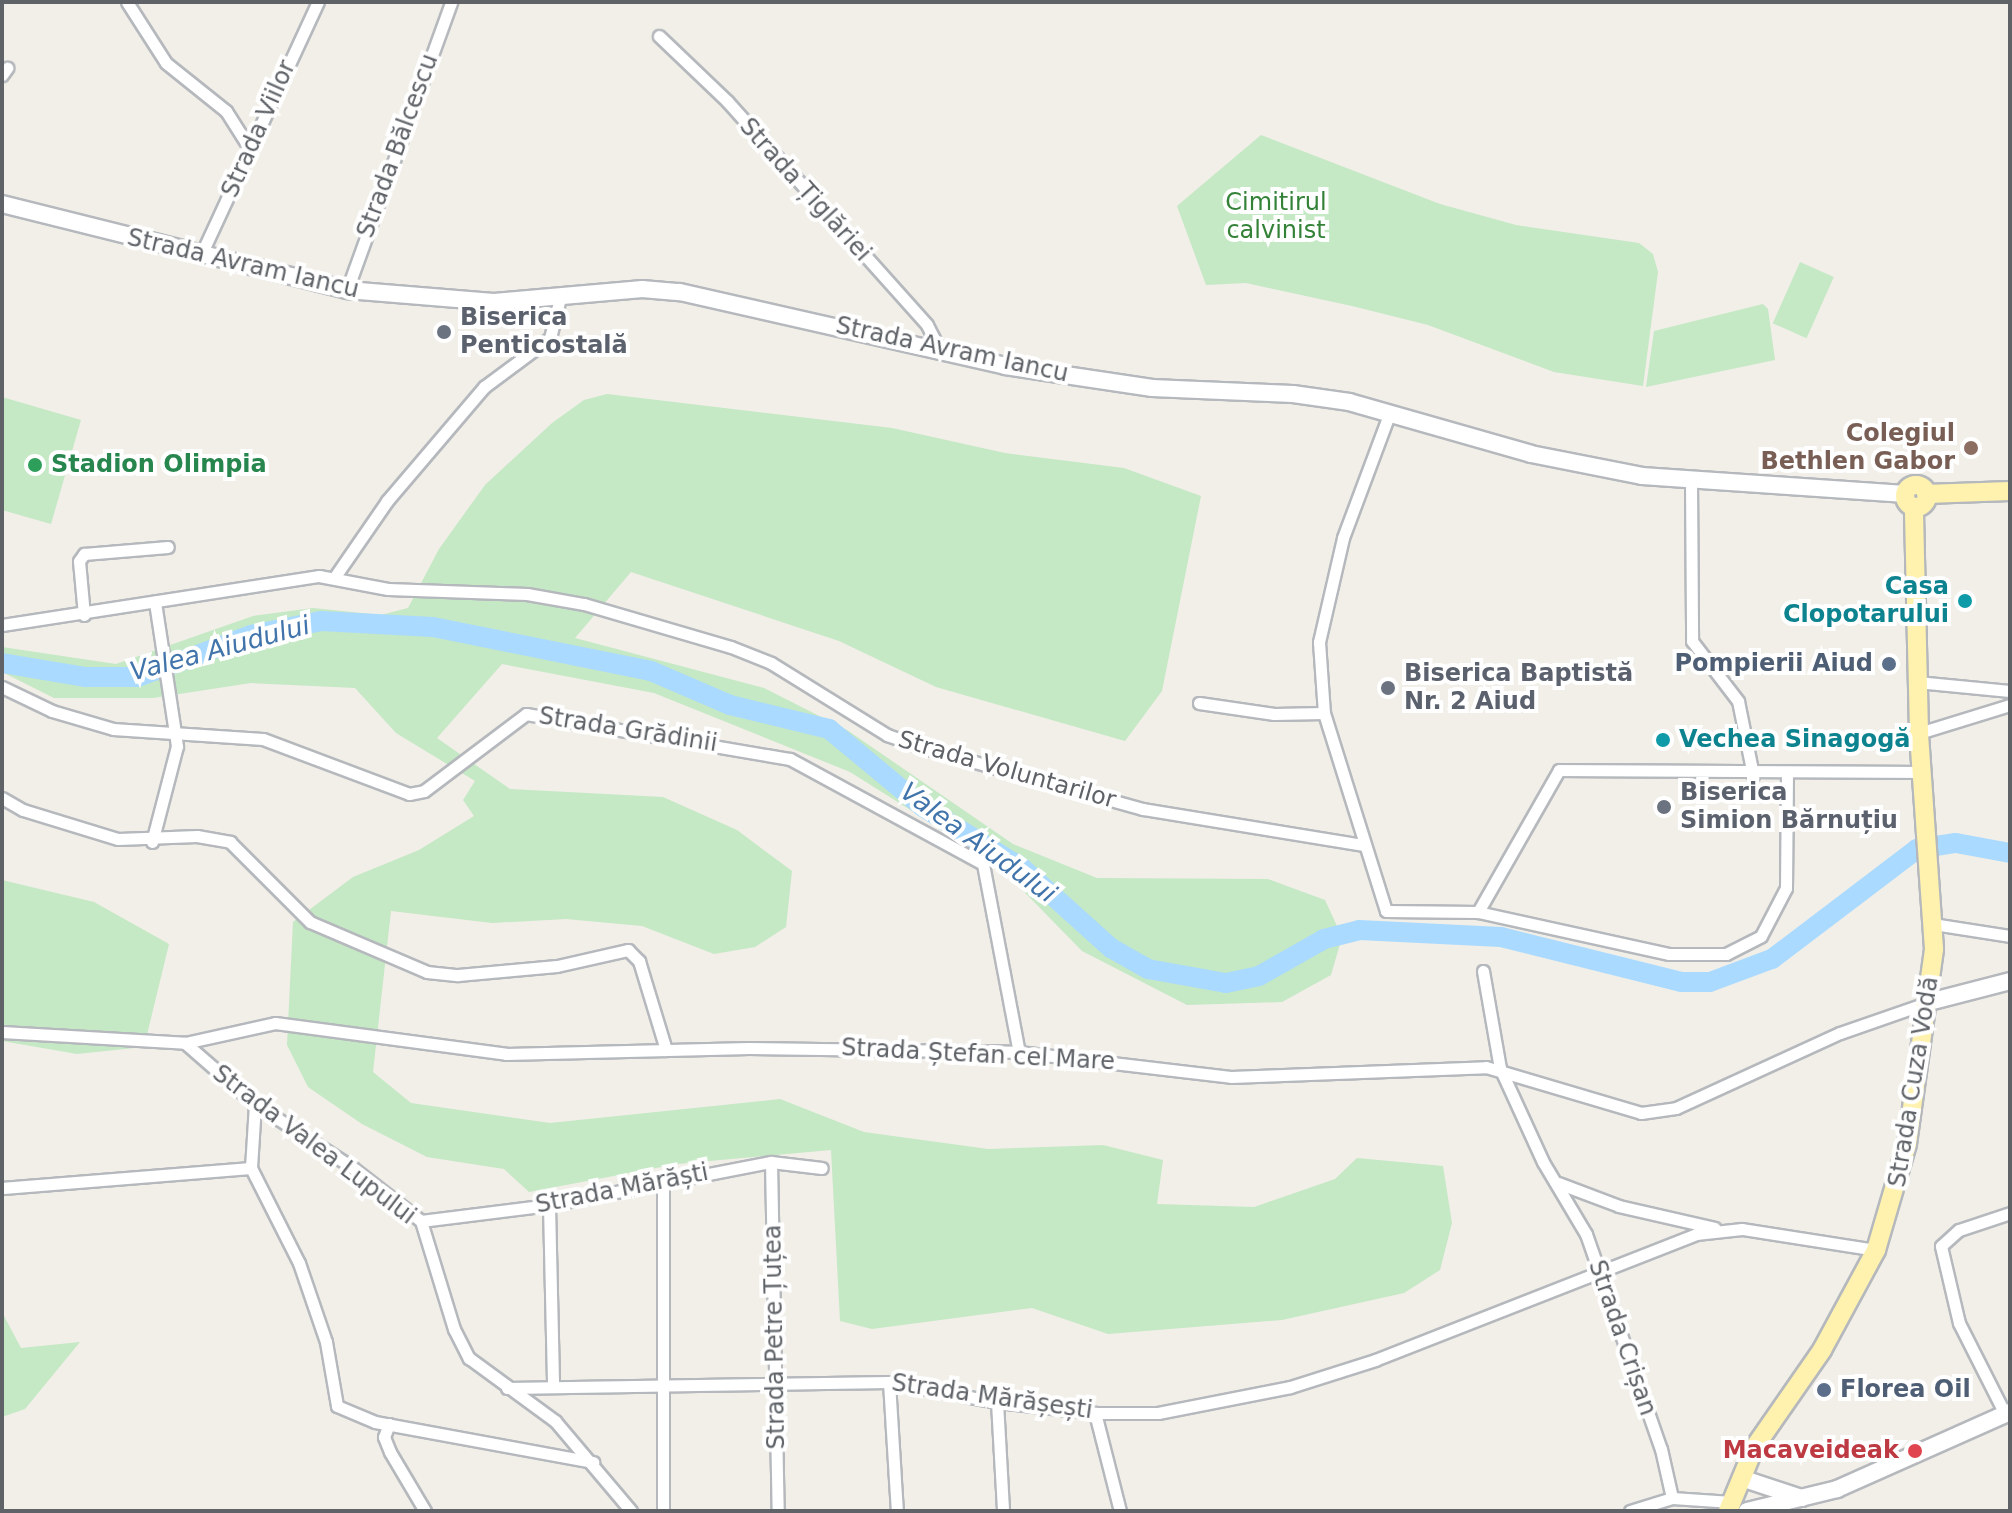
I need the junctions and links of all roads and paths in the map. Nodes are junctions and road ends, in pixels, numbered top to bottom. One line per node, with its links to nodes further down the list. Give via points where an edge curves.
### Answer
1 (127, 2): 5 (street, via 158,53 226,111)
2 (318, 2): 5 (street, Strada Viilor)
3 (451, 2): 8 (street, Strada Bălcescu)
4 (659, 36): 10 (street, Strada Țiglăriei, via 727,101 927,325)
5 (250, 149): 7 (street, Strada Viilor)
6 (2, 204): 7 (main road, Strada Avram Iancu)
7 (200, 257): 8 (main road, Strada Avram Iancu)
8 (347, 290): 9 (main road, Strada Avram Iancu, via 494,302)
9 (560, 298): 10 (main road, Strada Avram Iancu, via 642,289 680,292); 16 (street, via 550,338 484,387 387,501)
10 (941, 353): 11 (main road, Strada Avram Iancu, via 1152,388 1293,394)
11 (1390, 412): 12 (main road, Strada Avram Iancu, via 1531,454); 25 (street, via 1324,603 1319,656)
12 (1691, 481): 14 (main road, Strada Avram Iancu); 30 (street, via 1692,641 1738,701)
13 (2010, 491): 14 (main road)
14 (1915, 498): 20 (main road, Strada Cuza Vodă)
15 (168, 547): 18 (street, via 84,554 79,561)
16 (336, 575): 17 (street, Strada Voluntarilor); 33 (street, Strada Voluntarilor, via 388,589 448,588 584,604 771,663 906,742 1143,809)
17 (155, 602): 18 (street, Strada Voluntarilor); 26 (street)
18 (84, 615): 19 (street, Strada Voluntarilor)
19 (2, 625)
20 (1917, 682): 22 (street); 27 (main road, Strada Cuza Vodă)
21 (2, 687): 26 (street, Strada Grădinii, via 88,724)
22 (2010, 691)
23 (1199, 703): 25 (street, via 1274,714)
24 (2010, 705): 27 (street)
25 (1324, 713): 33 (street)
26 (174, 732): 32 (street, via 175,755); 43 (street, Strada Grădinii, via 263,739 417,795 526,714 790,759 983,864)
27 (1919, 733): 28 (main road, Strada Cuza Vodă)
28 (1922, 772): 29 (street); 35 (main road, Strada Cuza Vodă)
29 (1787, 774): 30 (street); 34 (street, via 1786,888 1772,923 1746,946 1726,954 1669,954)
30 (1753, 775): 34 (street, via 1559,770)
31 (2, 798): 32 (street, via 94,833)
32 (152, 842): 42 (street, via 197,836 230,842 310,922 427,972 458,975 557,966 628,950 639,961)
33 (1363, 845): 34 (street, via 1386,911)
34 (1478, 912)
35 (1933, 924): 36 (street); 39 (main road, Strada Cuza Vodă)
36 (2010, 936)
37 (1483, 971): 44 (street, Strada Crișan)
38 (2010, 981): 39 (main road)
39 (1929, 1002): 44 (street, Strada Ștefan cel Mare, via 1840,1033 1661,1113 1620,1110); 56 (main road, Strada Cuza Vodă, via 1904,1164)
40 (2, 1032): 41 (street, Strada Ștefan cel Mare)
41 (185, 1043): 42 (street, Strada Ștefan cel Mare, via 275,1023 506,1054); 45 (street, Strada Valea Lupului)
42 (666, 1050): 43 (street, Strada Ștefan cel Mare)
43 (1019, 1052): 44 (street, Strada Ștefan cel Mare, via 1231,1077)
44 (1500, 1068): 50 (street, Strada Crișan)
45 (255, 1104): 47 (street); 54 (street, Strada Valea Lupului, via 353,1168)
46 (771, 1162): 48 (street, Strada Mărăști); 49 (street, Strada Mărăști); 59 (street, Strada Petre Țuțea)
47 (251, 1168): 51 (street); 66 (street, via 299,1263 326,1342 337,1406)
48 (822, 1168)
49 (663, 1179): 52 (street, Strada Mărăști); 60 (street)
50 (1558, 1183): 55 (street, via 1619,1206); 57 (street, Strada Crișan, via 1575,1210)
51 (2, 1188)
52 (549, 1205): 54 (street, Strada Mărăști); 61 (street)
53 (2010, 1213): 65 (street, via 1959,1230 1941,1246 1959,1323)
54 (421, 1221): 62 (street, Strada Valea Lupului, via 463,1349)
55 (1720, 1229): 56 (street, Strada Mărășești); 57 (street, Strada Mărășești)
56 (1876, 1250): 68 (main road, Strada Cuza Vodă, via 1822,1350 1766,1428)
57 (1597, 1270): 64 (street, Strada Mărășești, via 1375,1360 1290,1387 1158,1413); 69 (street, Strada Crișan, via 1661,1449)
58 (889, 1382): 59 (street, Strada Mărășești); 63 (street, Strada Mărășești); 76 (street)
59 (777, 1384): 60 (street, Strada Mărășești); 75 (street, Strada Petre Țuțea)
60 (664, 1385): 61 (street, Strada Mărășești); 74 (street)
61 (553, 1387): 62 (street, Strada Mărășești)
62 (507, 1388): 67 (street, Strada Valea Lupului, via 555,1421)
63 (997, 1402): 64 (street, Strada Mărășești); 77 (street)
64 (1095, 1413): 78 (street)
65 (2008, 1413): 70 (main road, via 1866,1477)
66 (389, 1424): 67 (street); 72 (street, via 384,1437 390,1452)
67 (593, 1462): 73 (street, Strada Valea Lupului)
68 (1741, 1478): 70 (main road); 71 (main road, Strada Cuza Vodă)
69 (1672, 1498): 71 (street); 79 (street)
70 (1803, 1498): 71 (main road)
71 (1736, 1508)
72 (425, 1511)
73 (631, 1511)
74 (663, 1511)
75 (778, 1511)
76 (897, 1511)
77 (1003, 1511)
78 (1120, 1511)
79 (1630, 1511)

